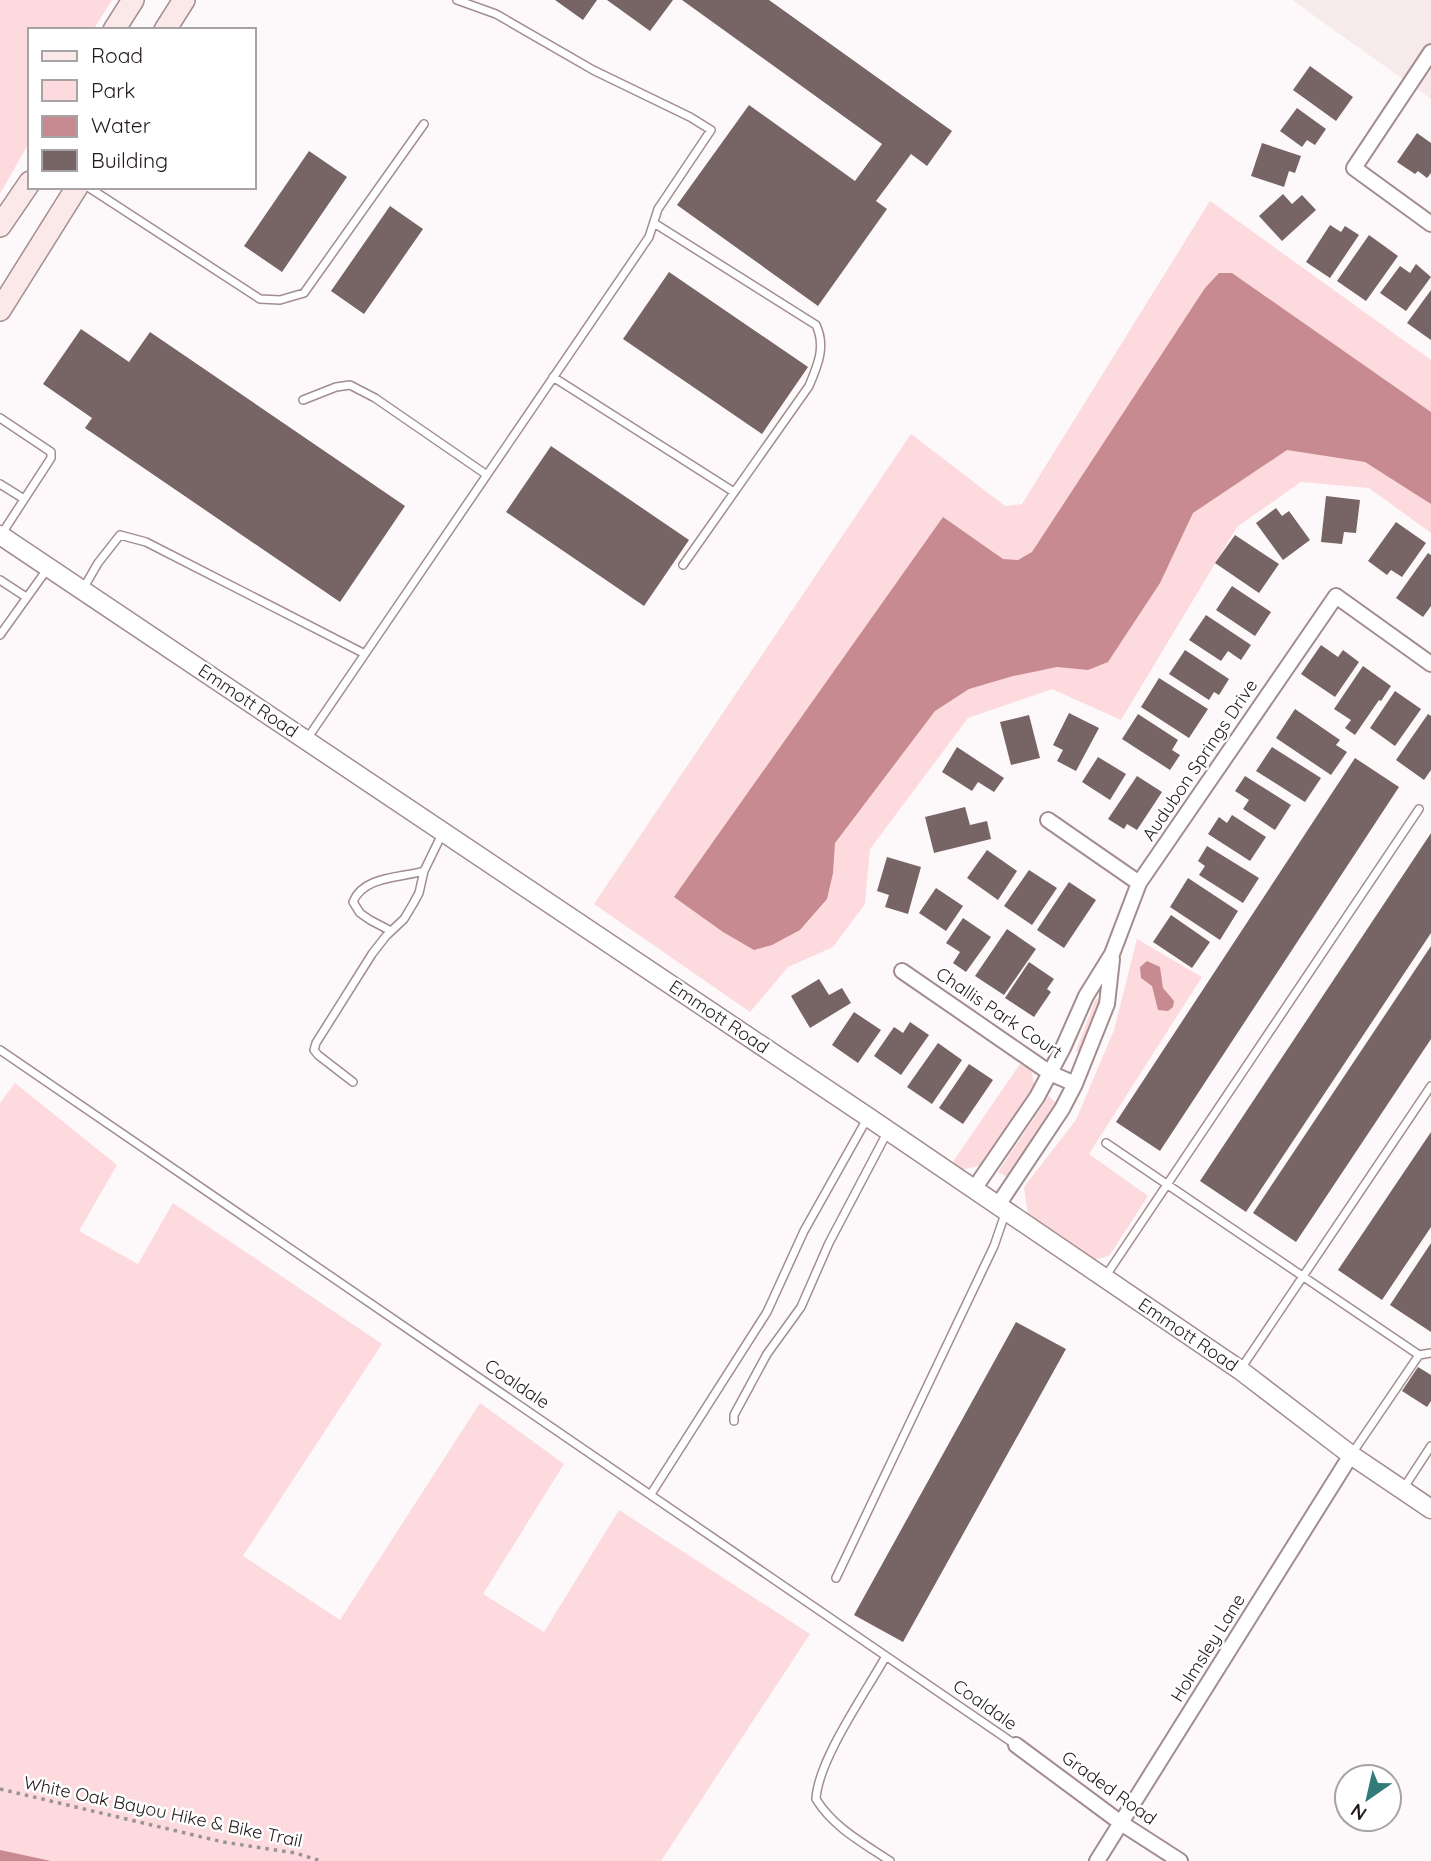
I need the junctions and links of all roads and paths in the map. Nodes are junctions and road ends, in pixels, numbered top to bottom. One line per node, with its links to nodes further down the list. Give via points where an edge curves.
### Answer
1 (133, 0): 4 (main road)
2 (184, 0): 5 (main road)
3 (457, 0): 11 (lane, via 496,14 711,130 658,209)
4 (115, 28)
5 (166, 28)
6 (1431, 52): 12 (street, via 1354,167)
7 (424, 124): 10 (lane, via 304,293 280,300 260,299)
8 (28, 184): 13 (main road)
9 (76, 189): 14 (main road)
10 (91, 189)
11 (654, 223): 15 (lane); 20 (lane, via 816,324 821,335 819,363 809,386)
12 (1431, 224)
13 (0, 226)
14 (0, 310)
15 (554, 377): 18 (lane); 20 (lane)
16 (303, 400): 18 (lane, via 350,385)
17 (0, 418): 21 (lane, via 51,452)
18 (487, 475): 29 (lane)
19 (0, 484): 21 (lane)
20 (734, 492): 23 (lane)
21 (24, 499): 22 (lane)
22 (0, 535): 24 (street, Emmott Road)
23 (683, 565)
24 (49, 567): 26 (street, Emmott Road); 27 (lane)
25 (0, 580): 27 (lane)
26 (82, 590): 29 (lane, via 120,535 146,542); 31 (street, Emmott Road)
27 (26, 597): 28 (lane)
28 (0, 635)
29 (365, 654): 31 (lane)
30 (1431, 664): 36 (street, Audubon Springs Drive, via 1336,596)
31 (306, 740): 34 (street, Emmott Road)
32 (1419, 809): 48 (lane)
33 (1048, 820): 36 (street)
34 (443, 831): 35 (lane); 45 (street, Emmott Road)
35 (424, 871): 37 (lane, via 414,904); 37 (lane, via 389,877 356,892 353,902 360,913)
36 (1139, 883): 38 (street, Audubon Springs Drive)
37 (391, 931): 42 (lane, via 314,1050)
38 (1112, 954): 41 (street, Audubon Springs Drive, via 1086,996); 43 (street, Audubon Springs Drive, via 1107,1004)
39 (902, 971): 41 (street, Challis Park Court)
40 (0, 1050): 60 (lane, Coaldale)
41 (1050, 1073): 43 (street, Challis Park Court); 49 (street, Audubon Springs Drive)
42 (353, 1082)
43 (1075, 1084): 50 (street, Audubon Springs Drive)
44 (1431, 1086): 51 (lane)
45 (868, 1116): 46 (street, Emmott Road); 60 (lane, via 804,1231 767,1312)
46 (888, 1131): 49 (street, Emmott Road); 56 (lane, via 801,1307 766,1354)
47 (1106, 1143): 48 (lane)
48 (1167, 1184): 51 (lane); 52 (lane)
49 (974, 1189): 50 (street, Emmott Road)
50 (1002, 1208): 52 (street, Emmott Road); 62 (lane, via 994,1246)
51 (1303, 1276): 54 (lane); 55 (lane)
52 (1105, 1278): 55 (street, Emmott Road)
53 (1431, 1353): 54 (lane)
54 (1419, 1354): 58 (lane)
55 (1240, 1370): 58 (street, Emmott Road)
56 (734, 1421)
57 (1431, 1446): 59 (lane)
58 (1351, 1455): 59 (street, Emmott Road); 66 (street, Holmsley Lane)
59 (1402, 1490): 61 (street, Emmott Road)
60 (651, 1493): 63 (lane, Coaldale)
61 (1431, 1509)
62 (836, 1578)
63 (886, 1656): 64 (lane, Coaldale); 68 (lane, via 824,1765 816,1799 842,1829)
64 (1016, 1745): 66 (street, Graded Road)
65 (0, 1789): 67 (path, White Oak Bayou Hike & Bike Trail)
66 (1121, 1823): 69 (street, Holmsley Lane); 70 (street, Graded Road)
67 (321, 1861)
68 (890, 1861)
69 (1097, 1861)
70 (1180, 1861)

